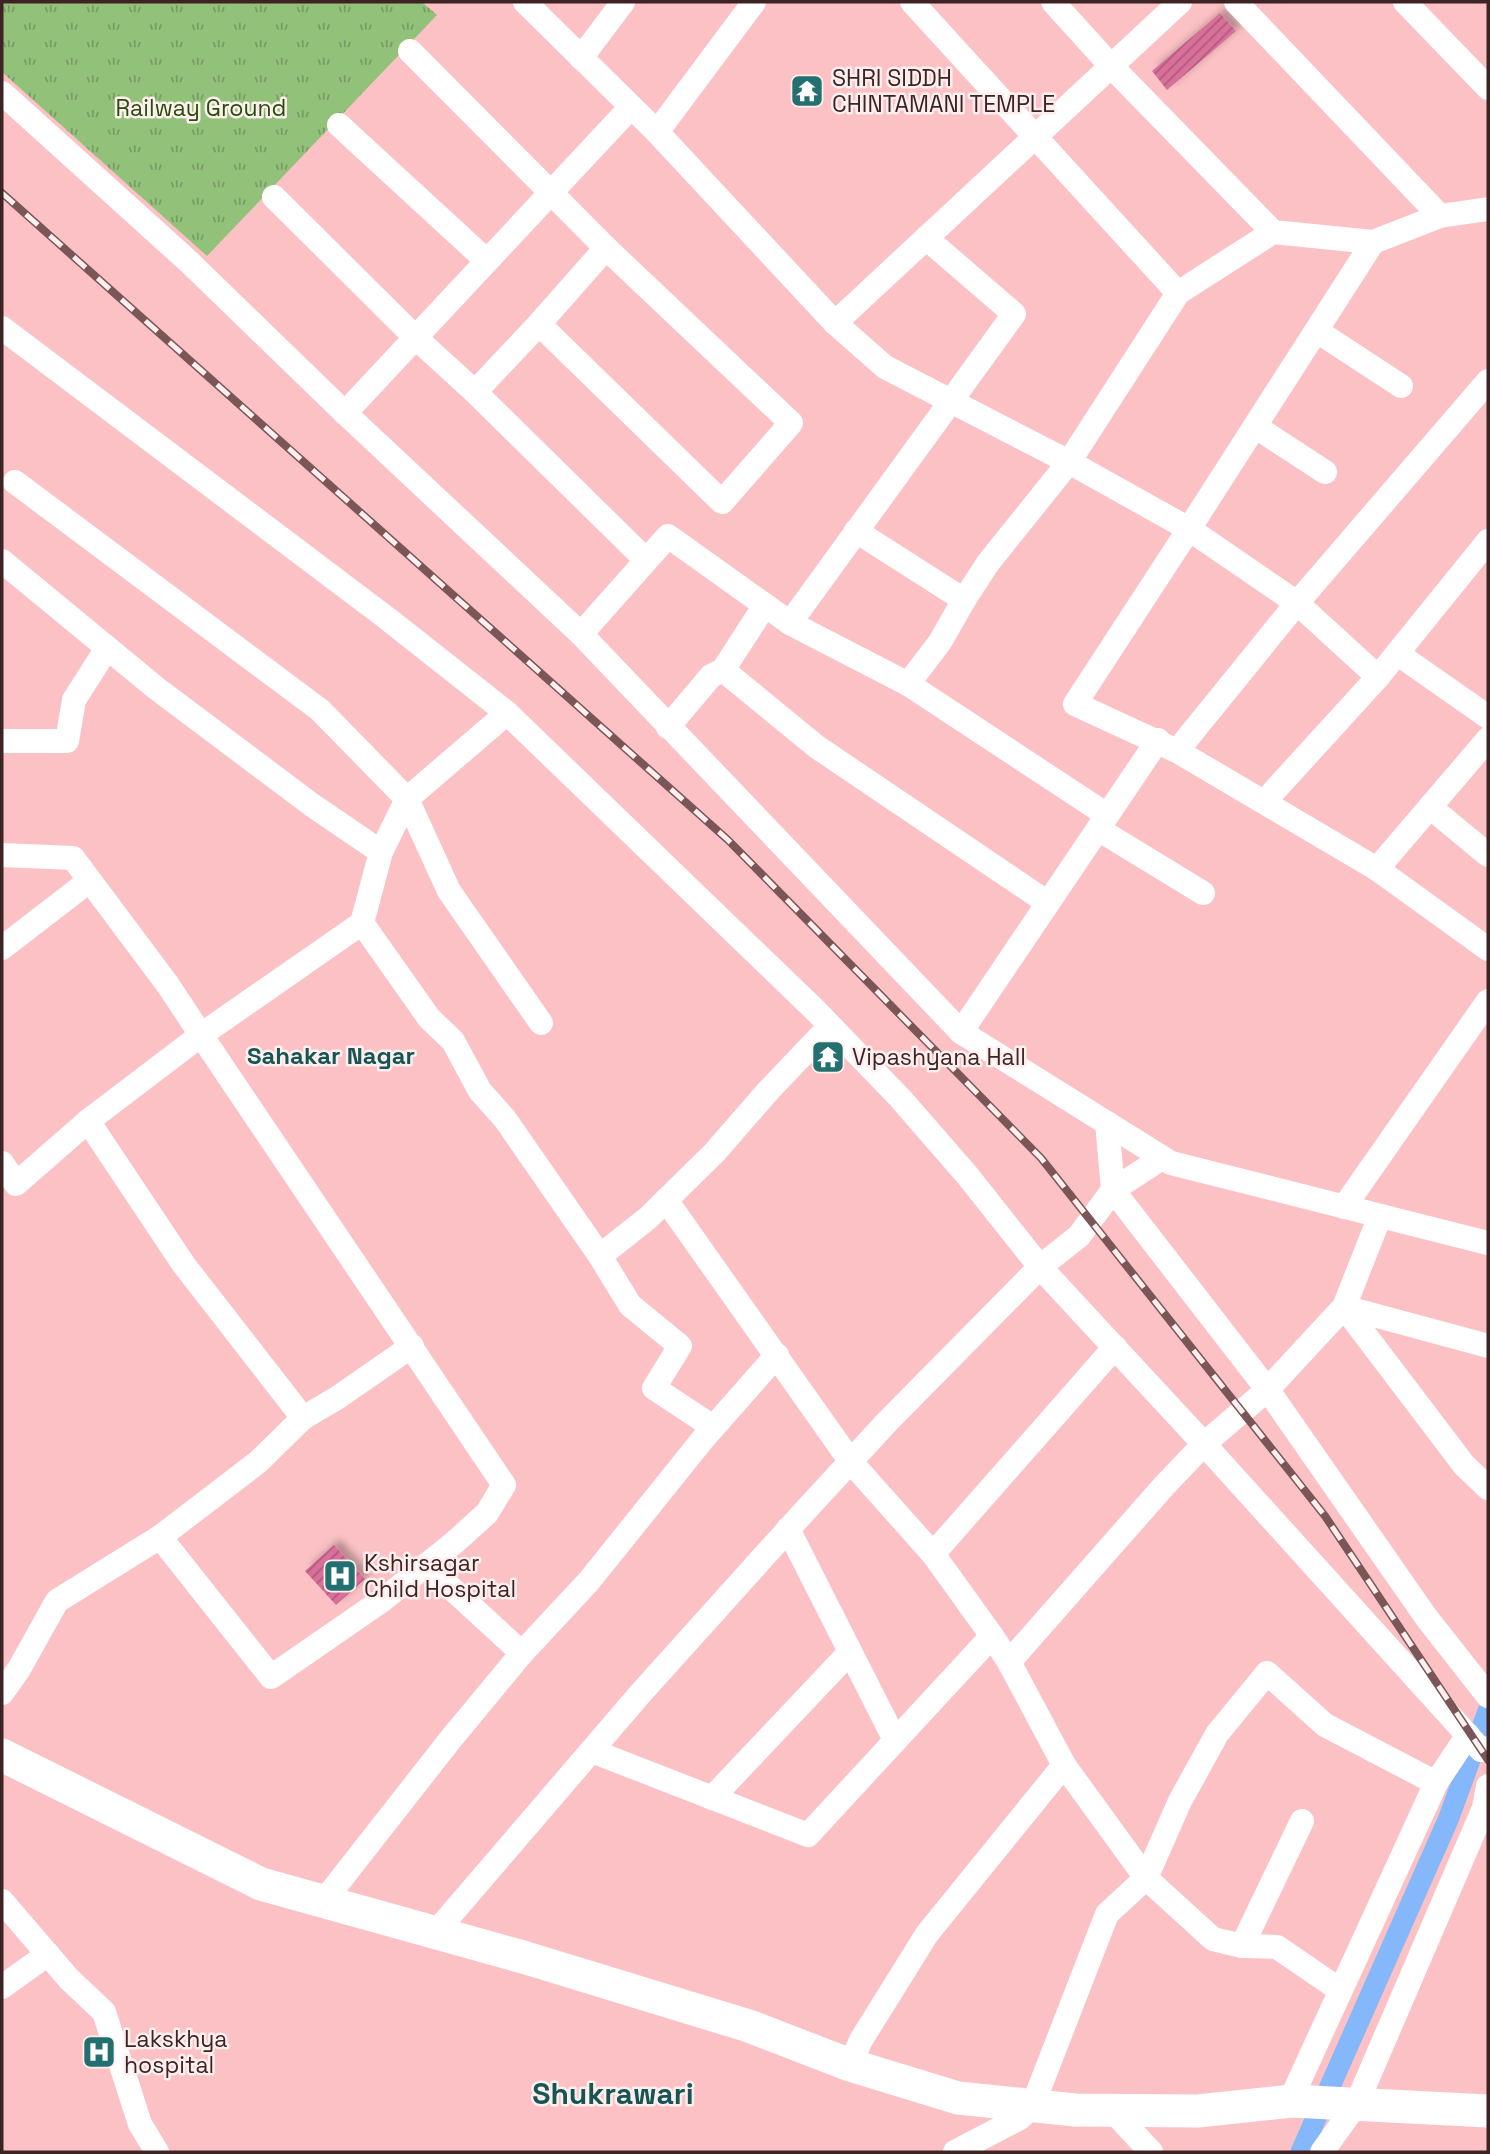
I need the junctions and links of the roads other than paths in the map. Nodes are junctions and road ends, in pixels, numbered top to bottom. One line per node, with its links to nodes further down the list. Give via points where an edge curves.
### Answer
1 (525, 2): 10 (street)
2 (624, 2): 10 (street)
3 (754, 2): 16 (street)
4 (912, 2): 17 (street)
5 (1053, 2): 11 (street)
6 (1180, 2): 11 (street)
7 (1236, 2): 21 (street)
8 (1405, 2): 12 (street)
9 (410, 51): 18 (street)
10 (581, 58): 14 (street)
11 (1111, 66): 17 (street); 22 (street)
12 (1488, 88)
13 (2, 93): 37 (street, via 188,261)
14 (631, 107): 16 (street); 18 (street)
15 (339, 125): 26 (street)
16 (657, 132): 28 (street)
17 (1034, 136): 23 (street); 27 (street)
18 (552, 193): 25 (street); 26 (street)
19 (274, 197): 32 (street)
20 (1488, 209): 21 (street)
21 (1440, 216): 24 (street)
22 (1273, 232): 24 (street); 27 (street)
23 (926, 238): 28 (street); 36 (street, via 1014,314)
24 (1373, 242): 31 (street)
25 (606, 248): 29 (street); 29 (street, via 791,423 722,502)
26 (487, 261): 32 (street)
27 (1178, 293): 39 (street)
28 (835, 323): 36 (street, via 886,366)
29 (539, 324): 35 (street)
30 (2, 328): 57 (street)
31 (1317, 331): 34 (street); 38 (street)
32 (416, 338): 35 (street); 37 (street)
33 (1488, 381): 48 (street)
34 (1401, 386)
35 (474, 391): 45 (street)
36 (951, 401): 39 (street); 43 (street)
37 (345, 413): 51 (street)
38 (1256, 427): 40 (street); 42 (street)
39 (1069, 462): 42 (street); 47 (street)
40 (1325, 472)
41 (15, 482): 63 (street, via 320,710)
42 (1189, 529): 48 (street); 62 (street, via 1075,704)
43 (856, 531): 47 (street); 50 (street)
44 (1488, 541): 53 (street)
45 (646, 560): 49 (street, via 668,536); 51 (street)
46 (2, 561): 52 (street)
47 (964, 600): 56 (street)
48 (1297, 603): 55 (street); 62 (street)
49 (765, 605): 50 (street); 54 (street)
50 (790, 623): 56 (street)
51 (581, 634): 59 (street)
52 (107, 648): 61 (street, via 74,700 67,741); 67 (street)
53 (1398, 654): 55 (street); 58 (street)
54 (723, 670): 59 (street, via 711,676); 73 (street, via 817,747)
55 (1378, 677): 64 (street)
56 (908, 684): 66 (street)
57 (507, 713): 63 (street); 79 (street)
58 (1488, 717)
59 (668, 727): 80 (street)
60 (1488, 739): 65 (street)
61 (2, 741)
62 (1167, 746): 64 (street); 66 (street)
63 (407, 799): 67 (street); 78 (street, via 449,891)
64 (1264, 802): 70 (street)
65 (1430, 807): 69 (street); 70 (street)
66 (1103, 822): 72 (street); 73 (street)
67 (381, 852): 74 (street)
68 (2, 855): 71 (street, via 73,858)
69 (1488, 855)
70 (1377, 869): 76 (street)
71 (89, 881): 75 (street); 81 (street)
72 (1203, 893)
73 (1048, 903): 80 (street)
74 (362, 923): 81 (street); 92 (street, via 429,1018 453,1041 480,1091 505,1119)
75 (2, 948)
76 (1488, 949)
77 (1488, 1001): 89 (street)
78 (541, 1023)
79 (831, 1026): 88 (street); 93 (street, via 967,1175)
80 (961, 1032): 83 (street)
81 (201, 1035): 82 (street); 95 (street)
82 (88, 1121): 86 (street); 100 (street, via 184,1265)
83 (1107, 1123): 84 (street); 87 (street)
84 (1162, 1158): 87 (street); 89 (street)
85 (2, 1163): 86 (street)
86 (9, 1189)
87 (1112, 1191): 93 (street, via 1079,1236); 99 (street)
88 (666, 1200): 92 (street); 98 (street)
89 (1345, 1207): 90 (street)
90 (1380, 1216): 91 (street); 94 (street)
91 (1488, 1243)
92 (600, 1256): 101 (street, via 630,1305 680,1346 653,1388)
93 (1040, 1267): 97 (street); 103 (street)
94 (1344, 1307): 96 (street); 99 (street); 104 (street, via 1464,1465)
95 (412, 1346): 100 (street); 108 (street, via 503,1485 487,1513)
96 (1488, 1346)
97 (1115, 1347): 102 (street); 107 (street)
98 (777, 1355): 101 (street); 103 (street)
99 (1267, 1390): 102 (street); 114 (street, via 1426,1617)
100 (303, 1418): 106 (street, via 258,1462)
101 (713, 1427): 111 (street, via 589,1581)
102 (1204, 1444): 112 (street); 116 (street)
103 (851, 1462): 105 (street); 107 (street)
104 (1488, 1488)
105 (788, 1529): 110 (street); 117 (street)
106 (160, 1537): 108 (street, via 271,1677); 113 (street, via 57,1601)
107 (933, 1554): 109 (street)
108 (426, 1565): 111 (street)
109 (992, 1636): 112 (street); 115 (street)
110 (850, 1652): 115 (street); 121 (street)
111 (522, 1653): 126 (street)
112 (1009, 1662): 119 (street)
113 (2, 1693)
114 (1488, 1696)
115 (895, 1740): 121 (street, via 808,1835)
116 (1478, 1741): 120 (street)
117 (592, 1751): 121 (street); 127 (street)
118 (2, 1755): 126 (street, via 261,1884)
119 (1064, 1765): 124 (street); 132 (street, via 927,1934 860,2039)
120 (1436, 1783): 124 (street, via 1325,1725 1267,1673 1217,1734 1180,1801); 131 (street)
121 (712, 1798)
122 (1487, 1801): 134 (street)
123 (1302, 1821): 128 (street)
124 (1146, 1878): 128 (street, via 1213,1939); 135 (street, via 1107,1914)
125 (2, 1901): 129 (street)
126 (326, 1902): 127 (street)
127 (435, 1933): 132 (street, via 750,2026)
128 (1242, 1947): 131 (street, via 1277,1947)
129 (48, 1954): 130 (street); 140 (street, via 104,2012 140,2124)
130 (2, 1987)
131 (1340, 1990): 133 (street)
132 (850, 2065): 135 (street, via 958,2098)
133 (1291, 2101): 134 (street); 136 (street, via 1198,2111)
134 (1356, 2103): 137 (street); 138 (street)
135 (1032, 2107): 136 (street); 141 (street)
136 (1113, 2111): 139 (street)
137 (1488, 2111)
138 (1332, 2147)
139 (1144, 2150)
140 (156, 2152)
141 (955, 2152)

